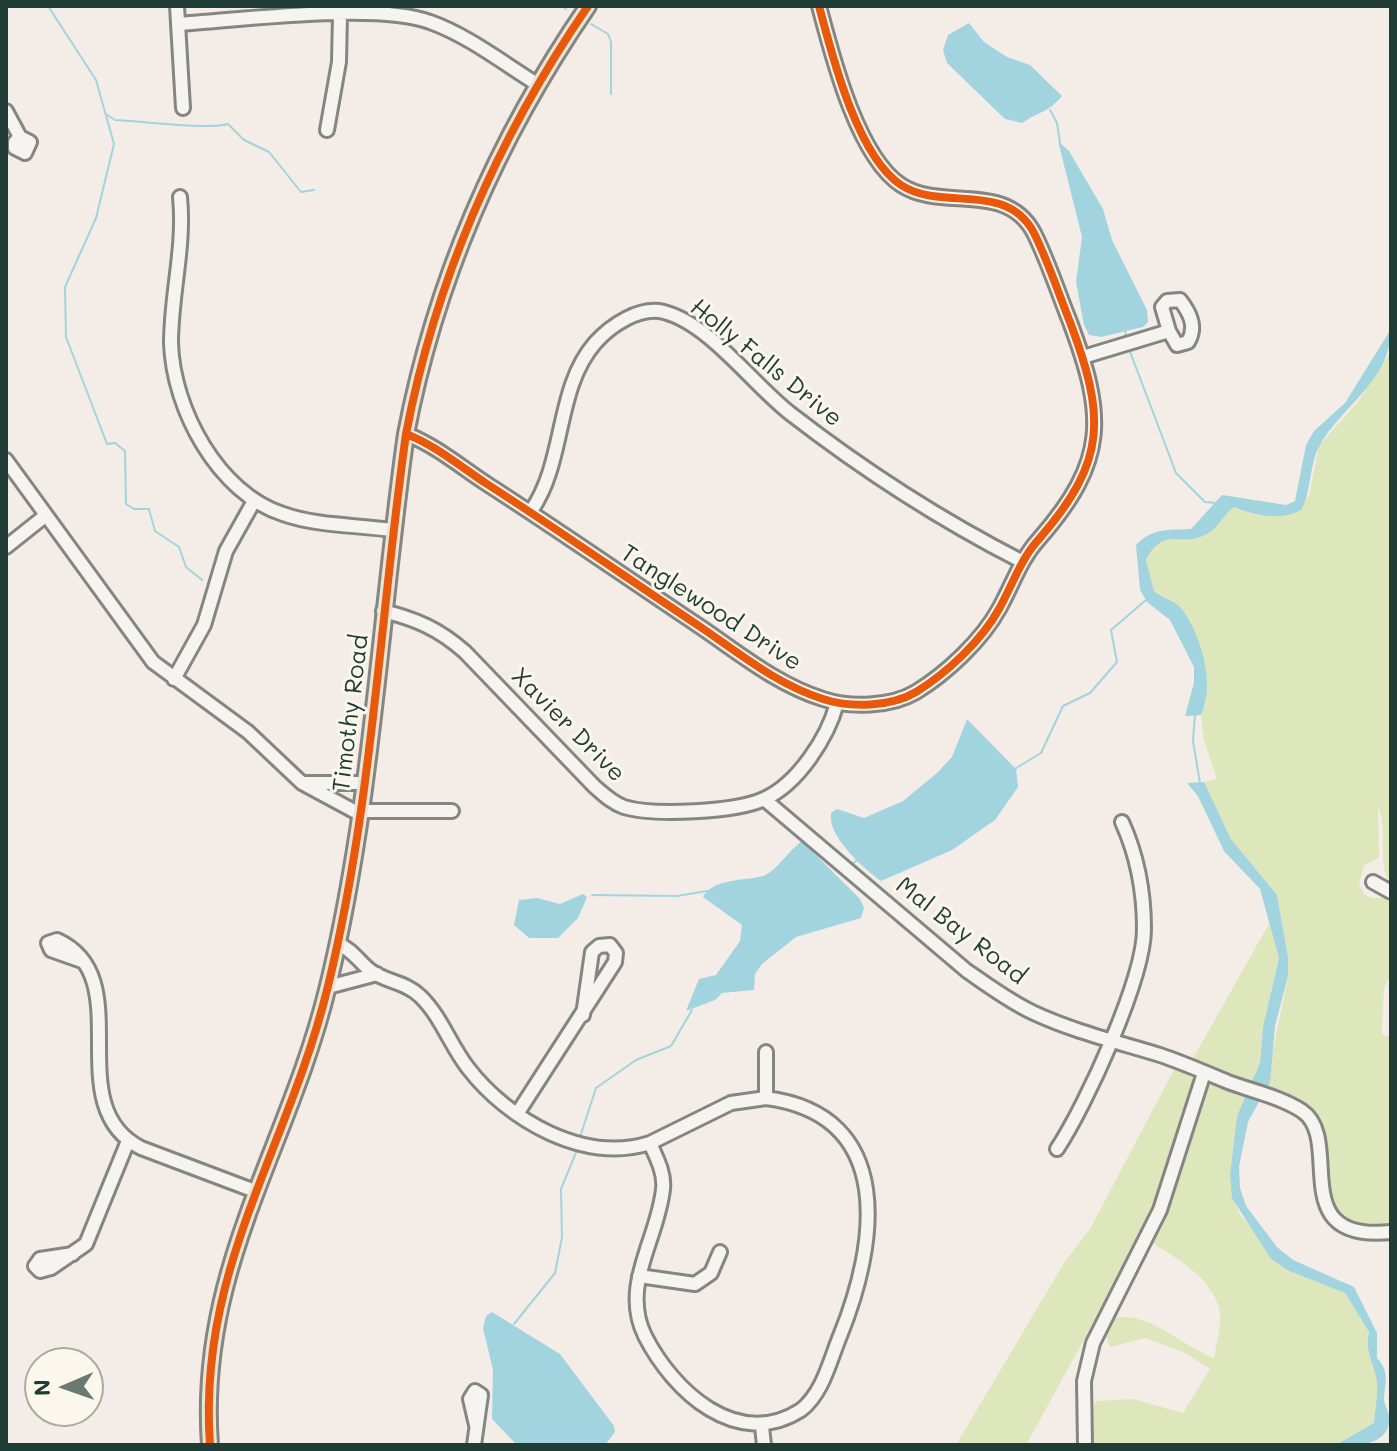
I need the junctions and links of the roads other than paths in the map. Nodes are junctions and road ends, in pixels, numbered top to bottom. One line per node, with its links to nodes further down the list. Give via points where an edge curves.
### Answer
1 (177, 6): 5 (street)
2 (588, 6): 6 (main road, Timothy Road)
3 (819, 6): 13 (street, Tanglewood Drive, via 854,114 887,172 913,191 991,201 1025,220)
4 (340, 15): 5 (street); 6 (street, via 428,21); 9 (street, via 338,71)
5 (178, 24): 7 (street)
6 (537, 84): 14 (main road, Timothy Road, via 485,182 451,264)
7 (183, 108)
8 (6, 111): 10 (street)
9 (327, 130)
10 (20, 137)
11 (180, 197): 16 (street, via 182,242 171,343 178,388 207,448)
12 (1169, 331): 13 (street)
13 (1083, 357): 21 (street, Tanglewood Drive, via 1096,413 1090,454 1072,498)
14 (406, 434): 17 (street, Tanglewood Drive); 19 (main road, Timothy Road)
15 (6, 460): 18 (street)
16 (254, 501): 19 (street, via 298,518); 23 (street, via 226,551 204,625)
17 (531, 511): 21 (street, Holly Falls Drive, via 553,468 585,357 612,328 656,310 696,329 789,412 842,451); 24 (street, Tanglewood Drive, via 759,667)
18 (45, 516): 20 (street); 23 (street, via 141,649)
19 (392, 530): 22 (main road, Timothy Road)
20 (6, 547)
21 (1021, 561): 24 (street, Tanglewood Drive, via 991,622 930,682 895,701)
22 (383, 611): 26 (main road, Timothy Road); 27 (street, Xavier Drive, via 427,624 454,642 594,786 621,806 673,810)
23 (174, 679): 25 (street, via 248,732)
24 (837, 703): 27 (street, Xavier Drive, via 815,748 790,779)
25 (302, 783): 26 (street); 29 (street)
26 (362, 783): 29 (main road, Timothy Road)
27 (764, 799): 38 (street, Mal Bay Road, via 967,971 1032,1012)
28 (452, 811): 29 (street)
29 (359, 812): 33 (main road, Timothy Road)
30 (1122, 822): 38 (street, via 1140,875 1144,930 1141,958)
31 (1373, 882): 32 (street)
32 (1391, 892)
33 (338, 944): 35 (street); 36 (main road, Timothy Road)
34 (82, 961): 43 (street, via 97,999 102,1101 110,1123)
35 (377, 974): 36 (street); 42 (street, via 418,993 482,1086)
36 (328, 987): 46 (main road, Timothy Road, via 306,1061)
37 (583, 1015): 37 (street, via 615,962 610,945 592,952); 42 (street)
38 (1111, 1041): 40 (street, Mal Bay Road); 45 (street)
39 (766, 1052): 41 (street)
40 (1204, 1073): 47 (street, Mal Bay Road, via 1303,1112 1319,1144 1320,1192 1333,1214 1357,1231); 56 (street, via 1160,1210 1093,1343 1084,1381)
41 (766, 1098): 44 (street, via 731,1103); 52 (street, via 813,1111 847,1141 866,1183 869,1234 861,1278 819,1388 792,1417)
42 (517, 1114): 44 (street, via 589,1147 618,1151)
43 (128, 1141): 46 (street); 49 (street, via 90,1237)
44 (650, 1143): 50 (street, via 663,1189)
45 (1057, 1149)
46 (255, 1191): 53 (main road, Timothy Road, via 218,1308 209,1386)
47 (1391, 1232)
48 (720, 1252): 50 (street, via 711,1273 695,1284)
49 (73, 1254)
50 (639, 1276): 52 (street, via 636,1297 644,1334 685,1393 712,1417 736,1426)
51 (476, 1425): 54 (street)
52 (762, 1427): 55 (street)
53 (210, 1445)
54 (474, 1445)
55 (764, 1445)
56 (1085, 1445)

